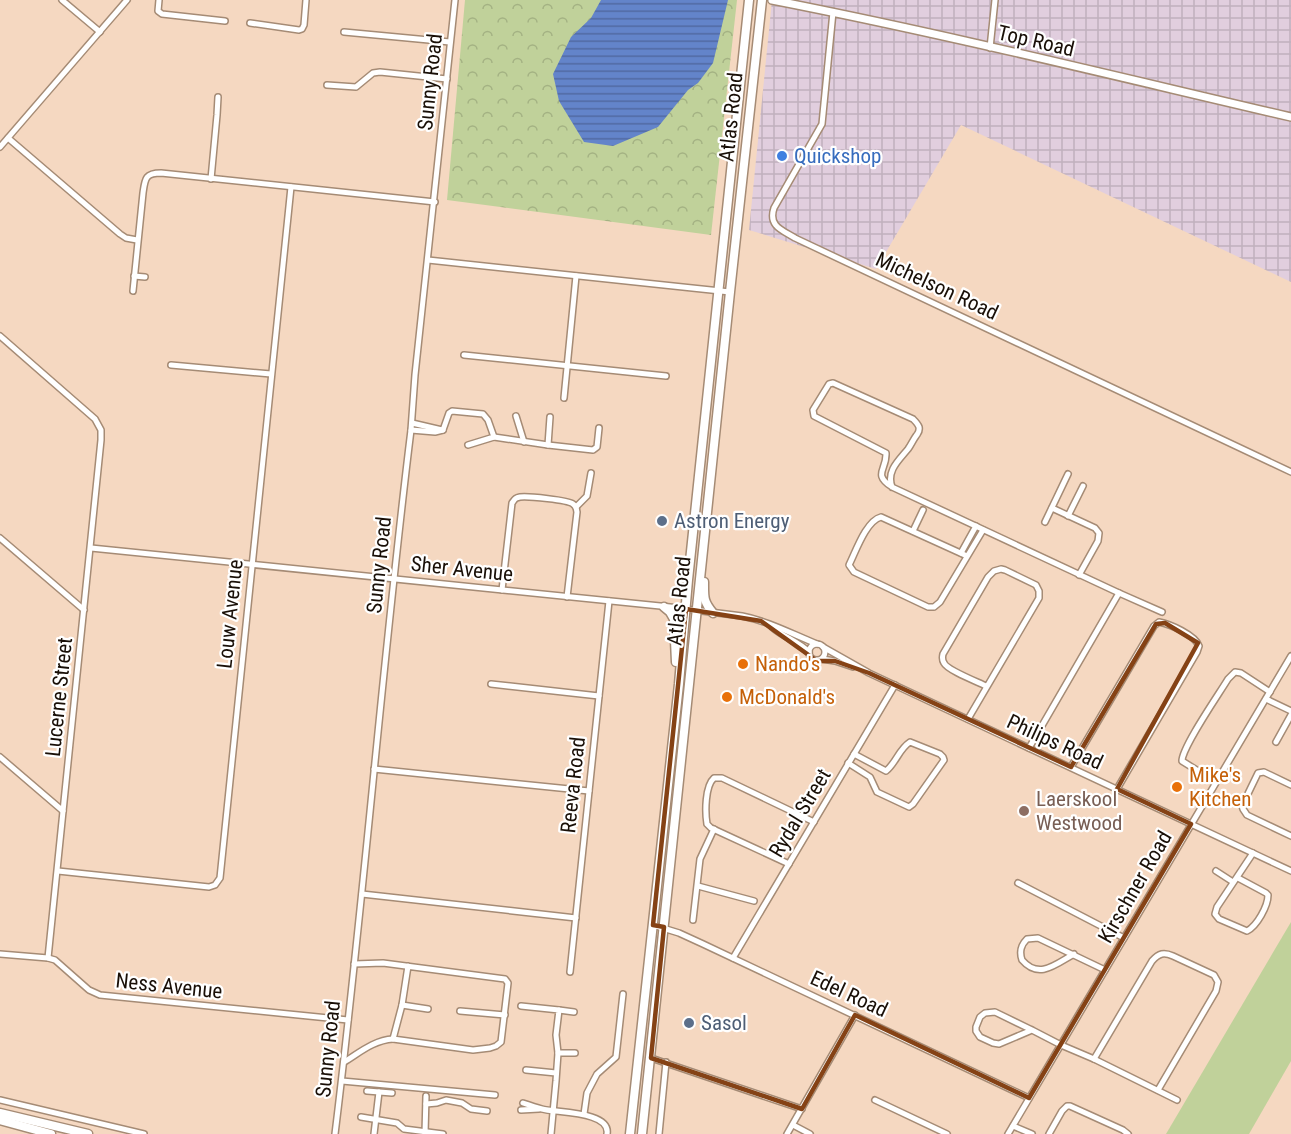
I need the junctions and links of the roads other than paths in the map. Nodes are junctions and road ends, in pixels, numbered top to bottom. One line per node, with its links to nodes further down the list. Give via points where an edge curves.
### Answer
1 (62, 0): 13 (street)
2 (127, 0): 13 (street)
3 (159, 0): 11 (street, via 158,11 162,15)
4 (306, 0): 12 (street, via 302,29)
5 (455, 0): 15 (street, Sunny Road)
6 (749, 0): 32 (main road, Atlas Road)
7 (762, 0): 33 (main road, Atlas Road)
8 (772, 0): 10 (street, Top Road)
9 (995, 0): 16 (street)
10 (833, 12): 16 (street, Top Road); 49 (street, Michelson Road, via 822,124 774,208 776,226)
11 (225, 21)
12 (250, 23)
13 (100, 32): 21 (street)
14 (344, 32): 15 (street)
15 (450, 42): 17 (street, Sunny Road)
16 (990, 48): 20 (street, Top Road)
17 (447, 79): 18 (street, via 380,72 356,87); 25 (street, Sunny Road)
18 (327, 85)
19 (218, 97): 23 (street)
20 (1291, 117)
21 (8, 138): 22 (street); 26 (street, via 120,234)
22 (0, 147)
23 (211, 179): 24 (street); 26 (street, via 148,175)
24 (291, 187): 25 (street); 38 (street, Louw Avenue)
25 (435, 202): 27 (street, Sunny Road)
26 (138, 240): 28 (street)
27 (428, 260): 29 (street); 43 (street, Sunny Road)
28 (134, 276): 30 (street); 31 (street)
29 (576, 276): 32 (street); 37 (street)
30 (145, 277)
31 (133, 291)
32 (718, 291): 33 (street); 75 (main road, Atlas Road)
33 (729, 292): 66 (main road, Atlas Road)
34 (0, 336): 63 (street, Lucerne Street, via 95,419 101,430)
35 (464, 355): 37 (street)
36 (171, 365): 38 (street)
37 (568, 366): 39 (street); 40 (street)
38 (271, 374): 67 (street, Louw Avenue)
39 (666, 376)
40 (564, 398)
41 (516, 416): 46 (street)
42 (550, 417): 48 (street)
43 (411, 427): 45 (street, via 443,430 452,411 473,412 485,415); 69 (street, Sunny Road)
44 (599, 428): 48 (street, via 594,449)
45 (494, 437): 46 (street); 47 (street)
46 (524, 442): 48 (street)
47 (468, 445)
48 (548, 445)
49 (1291, 472)
50 (591, 473): 54 (street, via 587,496)
51 (1068, 474): 55 (street)
52 (1083, 486): 57 (street)
53 (892, 487): 53 (street, via 881,477 887,457 884,451 813,416 829,384 917,422 918,432 896,461 890,478); 59 (street)
54 (576, 507): 70 (street, via 564,500 522,497 514,501); 72 (street)
55 (1052, 508): 57 (street); 58 (street)
56 (923, 510): 61 (street)
57 (1068, 516): 68 (street, via 1099,533)
58 (1045, 522)
59 (976, 526): 60 (street); 64 (street)
60 (983, 530): 65 (street); 68 (street)
61 (913, 531): 64 (street); 65 (street, via 884,518 876,519 862,538 850,569 931,608 938,604)
62 (0, 538): 76 (street)
63 (91, 548): 67 (street, Sher Avenue); 76 (street, Lucerne Street)
64 (961, 553): 65 (street)
65 (967, 556)
66 (702, 558): 77 (main road, Atlas Road); 79 (main road, via 704,601)
67 (252, 565): 69 (street, Sher Avenue); 115 (street, Louw Avenue, via 218,882 209,887)
68 (1079, 575): 71 (street)
69 (394, 579): 70 (street, Sher Avenue); 103 (street, Sunny Road)
70 (502, 590): 72 (street, Sher Avenue)
71 (1119, 594): 78 (street); 98 (street)
72 (567, 597): 73 (street, Sher Avenue)
73 (609, 601): 74 (street, Sher Avenue); 92 (street, Reeva Road)
74 (664, 607): 75 (street, Sher Avenue); 88 (main road, via 674,618)
75 (686, 609): 77 (street); 88 (main road, Atlas Road)
76 (84, 610): 108 (street, Lucerne Street)
77 (696, 610): 79 (street); 126 (main road, Atlas Road)
78 (1162, 612)
79 (713, 613): 80 (street, via 752,618)
80 (771, 625): 81 (street); 83 (street)
81 (817, 644): 82 (street); 83 (street)
82 (823, 647): 85 (street); 86 (street, Philips Road)
83 (809, 652): 85 (street, via 814,660)
84 (1291, 656): 91 (street, Kirschner Road)
85 (822, 659): 86 (street, Philips Road)
86 (869, 673): 89 (street, Philips Road)
87 (491, 684): 92 (street)
88 (679, 684): 125 (main road, Atlas Road)
89 (895, 685): 96 (street, Philips Road); 99 (street, Rydal Street)
90 (986, 686): 90 (street, via 1040,594 1035,585 1001,570 988,577 942,657 947,667); 96 (street)
91 (1270, 692): 93 (street, Kirschner Road); 104 (street, via 1235,672 1191,738 1182,761)
92 (599, 696): 107 (street, Reeva Road)
93 (1266, 699): 94 (street); 104 (street, Kirschner Road)
94 (1291, 711)
95 (1291, 715): 97 (street)
96 (968, 719): 98 (street, Philips Road)
97 (1276, 742)
98 (1029, 748): 102 (street, Philips Road)
99 (854, 754): 101 (street, Rydal Street); 101 (street, via 886,771 910,742 940,754 944,760 909,807 877,792 870,777)
100 (0, 758): 108 (street)
101 (848, 763): 109 (street, Rydal Street)
102 (1071, 767): 106 (street, Philips Road); 106 (street, via 1154,626 1165,623 1197,640 1199,646)
103 (374, 769): 107 (street); 121 (street, Sunny Road)
104 (1216, 782): 110 (street, Kirschner Road)
105 (1291, 785): 112 (street, via 1258,773 1242,809)
106 (1117, 789): 110 (street, Philips Road)
107 (589, 790): 123 (street, Reeva Road)
108 (63, 811): 115 (street, Lucerne Street)
109 (814, 822): 111 (street, via 718,777 708,788 706,821); 114 (street, Rydal Street)
110 (1191, 824): 113 (street, Philips Road); 127 (street, Kirschner Road)
111 (714, 830): 114 (street); 120 (street, via 700,859)
112 (1291, 836)
113 (1254, 854): 117 (street, Philips Road); 118 (street)
114 (789, 864): 131 (street, Rydal Street)
115 (58, 871): 130 (street, Lucerne Street)
116 (1216, 871): 118 (street)
117 (1291, 871)
118 (1235, 880): 118 (street, via 1215,914 1250,930 1266,906 1268,895)
119 (1018, 883): 127 (street)
120 (698, 886): 122 (street); 124 (street)
121 (362, 894): 123 (street); 132 (street, Sunny Road)
122 (754, 901)
123 (576, 918): 135 (street, Reeva Road)
124 (693, 920)
125 (653, 925): 126 (street, Edel Road); 189 (main road, Atlas Road)
126 (664, 927): 131 (street, Edel Road); 151 (main road, Atlas Road)
127 (1124, 938): 134 (street, Kirschner Road)
128 (0, 954): 130 (street)
129 (1074, 954): 129 (street, via 1038,938 1027,939 1020,950 1022,960 1037,970); 134 (street)
130 (48, 958): 145 (street, Ness Avenue, via 100,995)
131 (733, 958): 144 (street, Edel Road)
132 (354, 964): 133 (street); 145 (street, Sunny Road)
133 (408, 966): 137 (street); 143 (street, via 505,979)
134 (1105, 970): 148 (street, Kirschner Road)
135 (570, 972)
136 (623, 994): 174 (street, via 616,1057 597,1074 587,1093)
137 (402, 1005): 139 (street); 147 (street)
138 (522, 1006): 140 (street)
139 (428, 1009)
140 (559, 1010): 142 (street); 149 (street)
141 (460, 1011): 143 (street)
142 (574, 1012)
143 (506, 1015): 147 (street, via 501,1042 490,1048 473,1050)
144 (855, 1015): 164 (street, Edel Road); 170 (street)
145 (348, 1020): 153 (street, Sunny Road)
146 (1032, 1030): 146 (street, via 995,1012 980,1017 976,1027 980,1036 999,1044); 148 (street)
147 (393, 1039): 153 (street, via 376,1043)
148 (1061, 1045): 152 (street); 164 (street, Kirschner Road)
149 (558, 1053): 150 (street); 156 (street)
150 (575, 1053)
151 (651, 1058): 154 (street); 190 (main road, Atlas Road)
152 (1094, 1059): 158 (street); 158 (street, via 1159,954 1168,953 1214,975 1218,982 1216,991)
153 (344, 1062): 157 (street, Sunny Road)
154 (666, 1062): 170 (street); 191 (street)
155 (526, 1070): 156 (street)
156 (556, 1073): 172 (street)
157 (342, 1080): 163 (street); 184 (street, Sunny Road)
158 (1158, 1090): 167 (street)
159 (367, 1091): 160 (street)
160 (379, 1092): 161 (street); 177 (street)
161 (392, 1093)
162 (426, 1095): 168 (street)
163 (495, 1095)
164 (1029, 1098): 179 (street, Kirschner Road)
165 (0, 1100): 183 (street)
166 (875, 1100): 194 (street)
167 (1177, 1100)
168 (426, 1104): 171 (street, via 446,1100); 180 (street)
169 (522, 1107): 172 (street)
170 (801, 1109): 178 (street)
171 (487, 1111)
172 (554, 1111): 174 (street); 187 (street)
173 (0, 1113): 182 (main road)
174 (584, 1114): 188 (street, via 607,1125)
175 (361, 1117): 177 (street)
176 (0, 1120): 181 (main road)
177 (375, 1120): 180 (street); 185 (street)
178 (793, 1125): 192 (street); 193 (street)
179 (1013, 1126): 195 (street, Kirschner Road); 196 (street)
180 (425, 1133): 186 (street)
181 (51, 1134)
182 (88, 1134)
183 (144, 1134)
184 (335, 1134)
185 (374, 1134)
186 (443, 1134)
187 (552, 1134)
188 (607, 1134)
189 (630, 1134)
190 (642, 1134)
191 (659, 1134)
192 (788, 1134)
193 (810, 1134)
194 (947, 1134)
195 (1008, 1134)
196 (1032, 1134)
197 (1049, 1134): 198 (street, via 1070,1106)
198 (1128, 1134)

